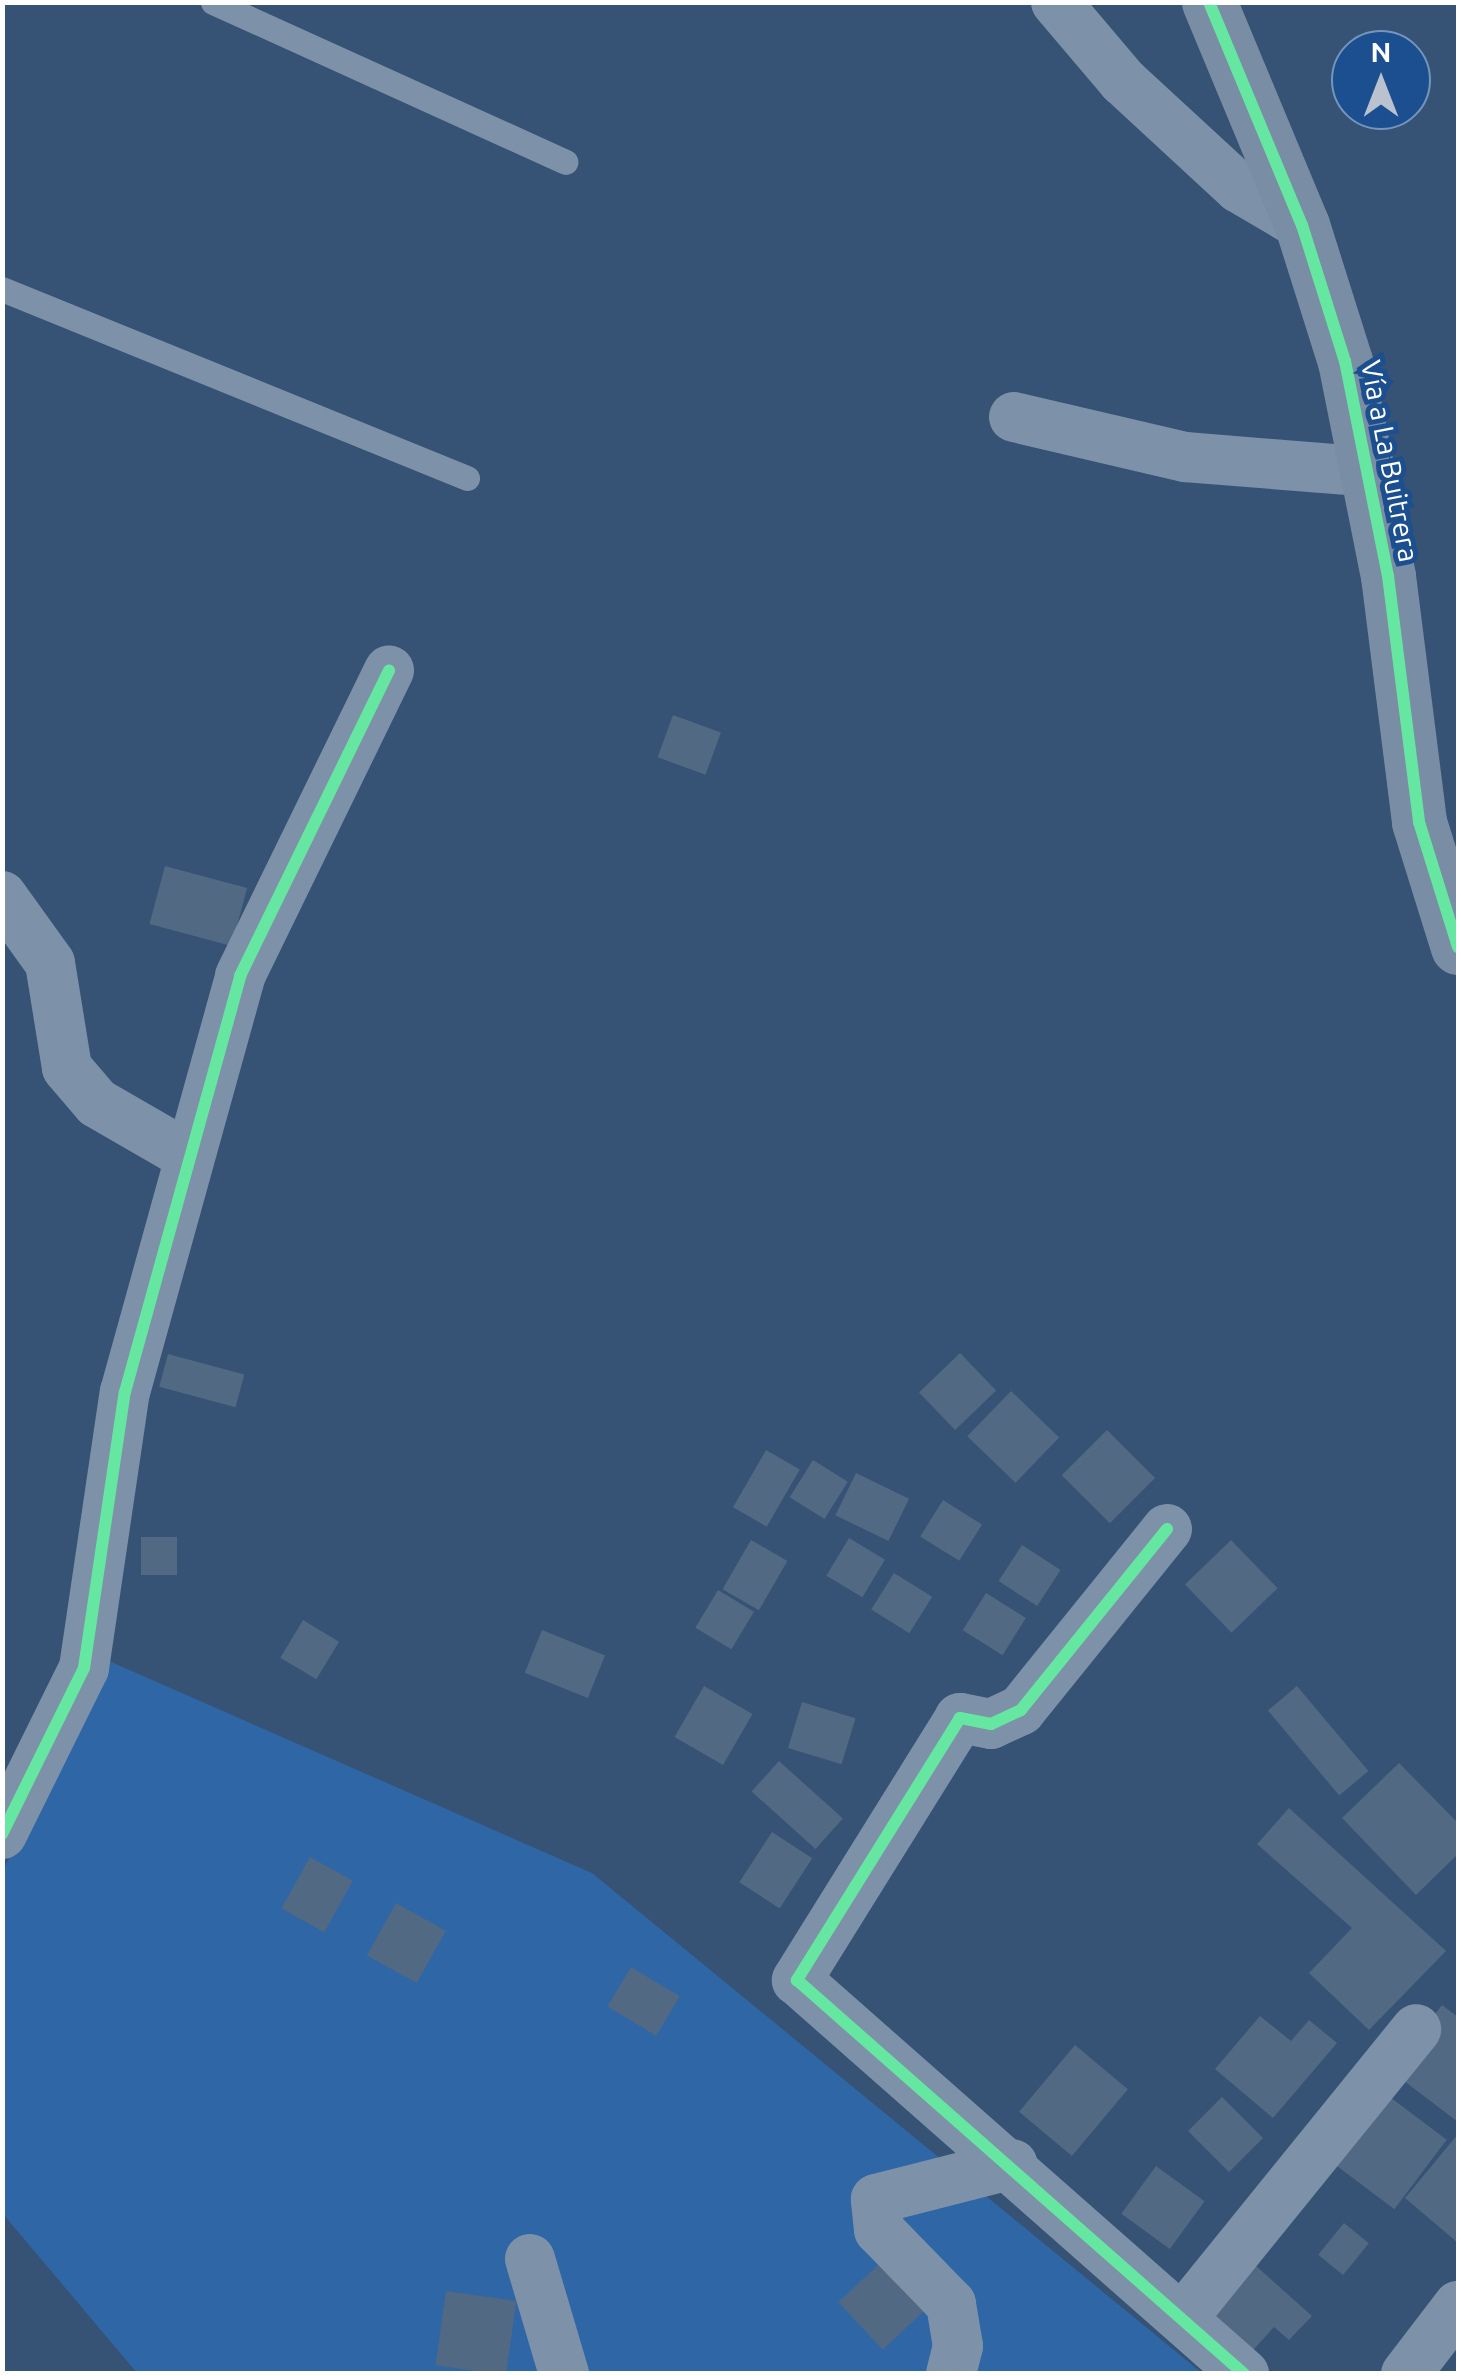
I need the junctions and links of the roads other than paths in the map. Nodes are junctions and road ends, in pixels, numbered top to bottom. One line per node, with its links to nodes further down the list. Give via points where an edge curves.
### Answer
1 (213, 2): 4 (lane)
2 (1056, 2): 5 (street, via 1123,81 1239,188)
3 (1209, 2): 5 (street, Vía a La Buitrera)
4 (565, 162)
5 (1302, 225): 8 (street, Vía a La Buitrera)
6 (2, 289): 9 (lane)
7 (1014, 417): 8 (street, via 1185,458)
8 (1370, 472): 12 (street, Vía a La Buitrera, via 1419,822)
9 (467, 478)
10 (389, 670): 13 (street, via 240,976)
11 (2, 896): 13 (street, via 50,962 66,1068 98,1102)
12 (1458, 947)
13 (187, 1155): 15 (street, via 126,1392 84,1668)
14 (1167, 1529): 17 (street, via 1021,1710 991,1724 960,1718 798,1980)
15 (2, 1834)
16 (1416, 2029): 20 (street)
17 (1013, 2164): 20 (street); 22 (street, via 876,2199 879,2230 951,2304 958,2346)
18 (530, 2259): 21 (street)
19 (1458, 2306): 24 (street)
20 (1184, 2316): 23 (street)
21 (564, 2374)
22 (951, 2374)
23 (1244, 2374)
24 (1406, 2374)

